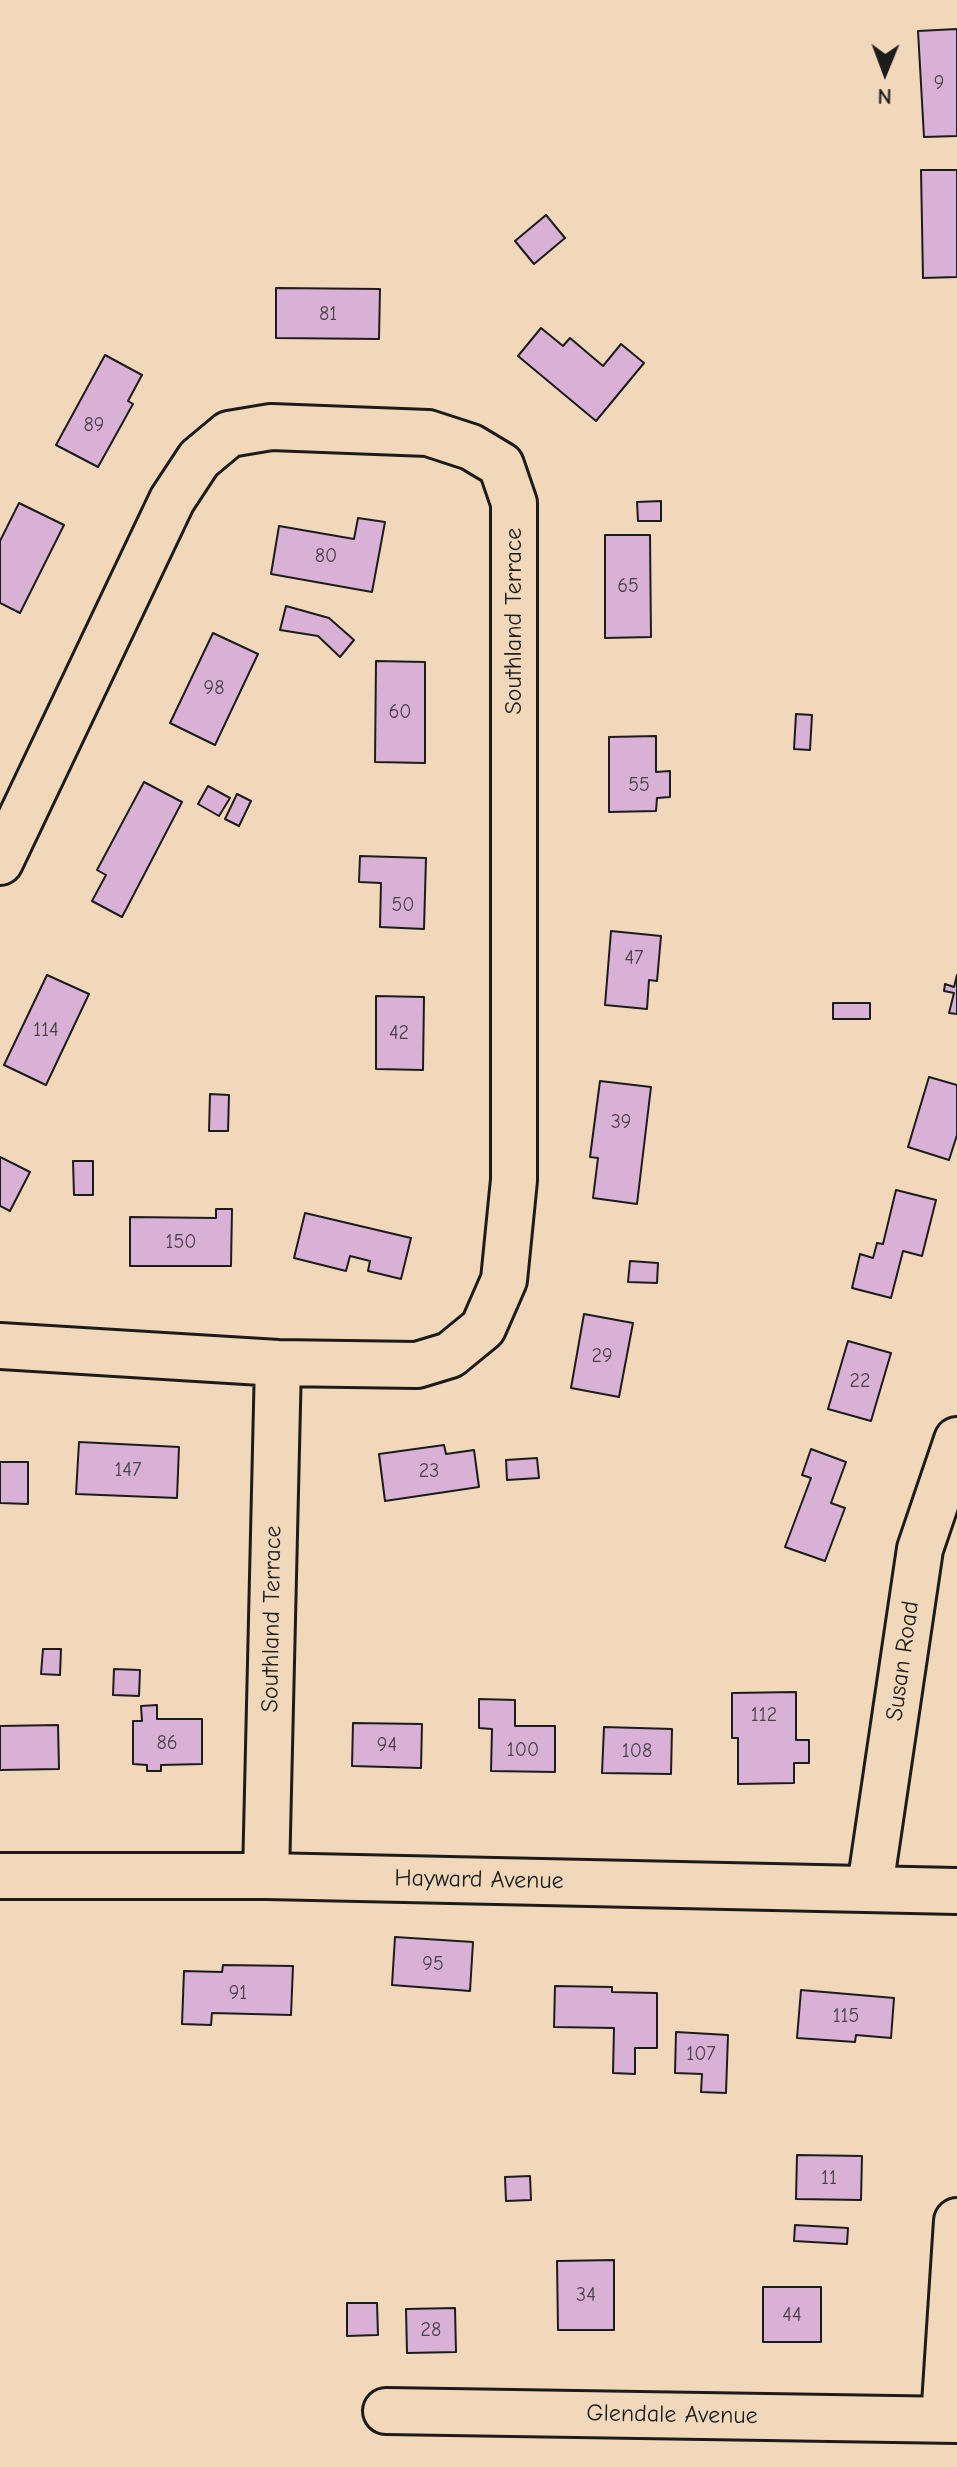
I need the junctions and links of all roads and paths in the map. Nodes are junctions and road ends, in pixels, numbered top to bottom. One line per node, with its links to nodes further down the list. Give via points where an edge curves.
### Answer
1 (0, 862): 3 (street, Southland Terrace, via 172,500 199,459 229,434 271,427 428,433 471,447 501,465 514,503 514,1180 504,1280 483,1328 450,1355 417,1365)
2 (0, 1346): 3 (street, Southland Terrace)
3 (278, 1363): 6 (street, Southland Terrace)
4 (957, 1440): 7 (street, Susan Road, via 920,1549)
5 (0, 1876): 6 (street, Hayward Avenue)
6 (266, 1876): 7 (street, Hayward Avenue)
7 (870, 1887): 8 (street, Hayward Avenue)
8 (957, 1891)
9 (957, 2221): 11 (street)
10 (386, 2411): 11 (street, Glendale Avenue)
11 (950, 2420)

